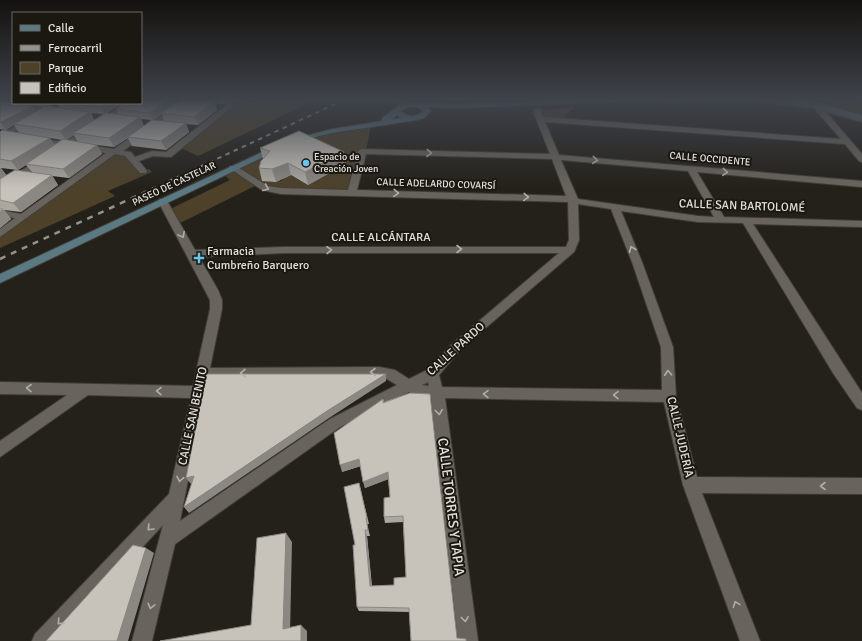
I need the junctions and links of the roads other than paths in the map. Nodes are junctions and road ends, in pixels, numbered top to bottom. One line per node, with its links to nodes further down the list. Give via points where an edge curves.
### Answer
1 (15, 129): 10 (street)
2 (91, 129): 12 (street)
3 (147, 129): 13 (street)
4 (191, 129): 9 (street)
5 (345, 129): 17 (street, PASEO DE CASTELAR, via 295,140)
6 (545, 129): 14 (street)
7 (698, 129): 11 (street)
8 (836, 129): 11 (street)
9 (199, 130): 16 (street, via 168,155 152,153)
10 (2, 136): 12 (street)
11 (847, 142): 15 (street)
12 (67, 145): 13 (street); 21 (street)
13 (115, 152): 16 (street, via 128,154); 24 (street)
14 (556, 157): 18 (street, CALLE OCCIDENTE, one-way to 18); 27 (street, CALLE OCCIDENTE, one-way to 14, via 362,151); 28 (street)
15 (862, 159)
16 (133, 160): 19 (street)
17 (232, 168): 27 (street, CALLE ADELARDO COVARSÍ, one-way to 27, via 272,190); 29 (street, PASEO DE CASTELAR)
18 (690, 168): 25 (street, CALLE OCCIDENTE, one-way to 25); 33 (street)
19 (143, 171)
20 (6, 173): 21 (street)
21 (20, 175): 22 (street); 26 (street)
22 (34, 177)
23 (55, 181): 24 (street)
24 (70, 184): 32 (street)
25 (862, 184)
26 (0, 188)
27 (352, 192): 28 (street, CALLE ADELARDO COVARSÍ, one-way to 28)
28 (573, 200): 30 (street, CALLE SAN BARTOLOMÉ); 37 (street, via 574,240)
29 (163, 201): 38 (street, CALLE SAN BENITO, one-way to 38); 39 (street, PASEO DE CASTELAR)
30 (614, 207): 33 (street, CALLE SAN BARTOLOMÉ, via 676,217); 47 (street, CALLE JUDERÍA, one-way to 30, via 667,347 637,262)
31 (0, 213): 32 (street)
32 (23, 217): 36 (street)
33 (721, 220): 34 (street, CALLE SAN BARTOLOMÉ)
34 (746, 221): 35 (street, CALLE SAN BARTOLOMÉ); 48 (street, via 838,370)
35 (862, 224)
36 (0, 234)
37 (570, 250): 38 (street, CALLE ALCÁNTARA, one-way to 37, via 284,250); 41 (street, CALLE PARDO, via 456,347)
38 (192, 254): 40 (street, CALLE SAN BENITO, via 216,300)
39 (0, 279)
40 (202, 373): 42 (street, one-way to 40, via 390,374 379,372); 45 (street, CALLE SAN BENITO)
41 (432, 374): 42 (street, CALLE PARDO); 46 (street, CALLE TORRES Y TAPIA)
42 (408, 386): 46 (street, via 426,392); 53 (street, CALLE PARDO, via 335,423)
43 (0, 388): 44 (street, one-way to 43)
44 (85, 390): 45 (street, one-way to 44); 49 (street)
45 (198, 392): 52 (street, CALLE SAN BENITO, one-way to 52)
46 (437, 392): 47 (street, one-way to 46); 56 (street, CALLE TORRES Y TAPIA, one-way to 56)
47 (669, 396): 50 (street, CALLE JUDERÍA)
48 (862, 404)
49 (0, 450)
50 (691, 485): 51 (street, one-way to 50); 57 (street, CALLE JUDERÍA, one-way to 50)
51 (862, 486)
52 (176, 499): 53 (street, CALLE SAN BENITO); 54 (street, one-way to 54)
53 (168, 539): 55 (street, CALLE SAN BENITO, one-way to 55)
54 (42, 641)
55 (142, 641)
56 (468, 641)
57 (750, 641)

